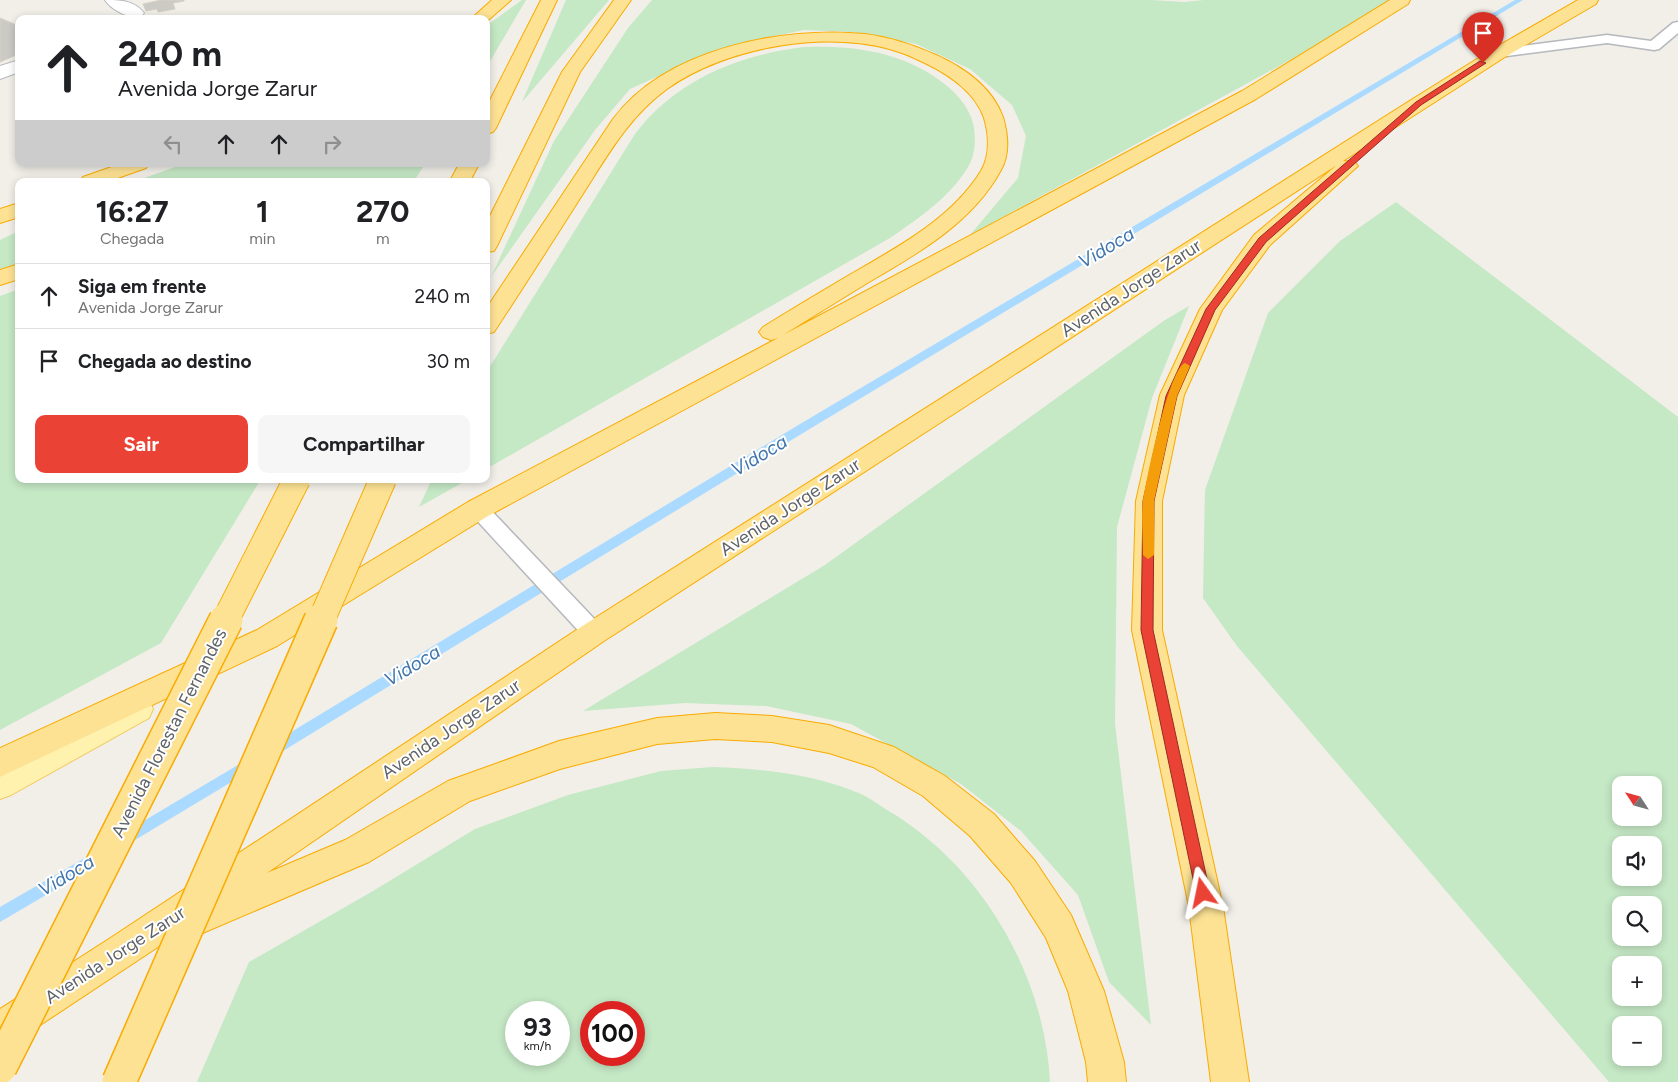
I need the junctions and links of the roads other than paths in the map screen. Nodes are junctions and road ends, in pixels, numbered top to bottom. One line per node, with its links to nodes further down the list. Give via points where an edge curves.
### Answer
1 (113, 0): 7 (street)
2 (503, 0): 8 (highway)
3 (549, 0): 14 (highway)
4 (623, 0): 19 (highway, via 571,72)
5 (1402, 0): 25 (highway, via 1249,95)
6 (1590, 0): 10 (highway, Avenida Jorge Zarur)
7 (128, 15)
8 (484, 15)
9 (1678, 26): 10 (lane, via 1654,46 1606,39)
10 (1499, 53): 13 (highway, Avenida Jorge Zarur)
11 (15, 67): 12 (street)
12 (0, 73)
13 (1418, 104): 26 (highway, Avenida Jorge Zarur); 35 (highway, via 1262,240 1211,309 1172,396 1149,501 1147,630 1206,907)
14 (490, 120)
15 (130, 167): 16 (highway)
16 (99, 178)
17 (15, 211): 18 (highway)
18 (0, 217)
19 (490, 238)
20 (15, 272): 21 (highway)
21 (0, 278)
22 (490, 322): 25 (highway, via 614,131 631,110 679,74 709,60 777,40 825,36 872,40 915,51 954,71 985,100 994,117 998,134 992,170 944,224)
23 (295, 483): 32 (highway, Avenida Florestan Fernandes, bridge)
24 (381, 483): 33 (highway, bridge)
25 (478, 509): 26 (lane); 27 (highway)
26 (594, 633): 30 (highway, Avenida Jorge Zarur)
27 (267, 638): 28 (highway); 29 (main road)
28 (0, 763)
29 (0, 786)
30 (125, 949): 31 (highway, Avenida Jorge Zarur); 34 (highway, via 357,851 459,791 559,755 657,731 715,726 772,729 828,739 883,757 934,786 982,825 1023,872 1059,927 1086,991 1105,1062)
31 (0, 1030)
32 (0, 1068)
33 (119, 1082)
34 (1107, 1082)
35 (1230, 1082)

